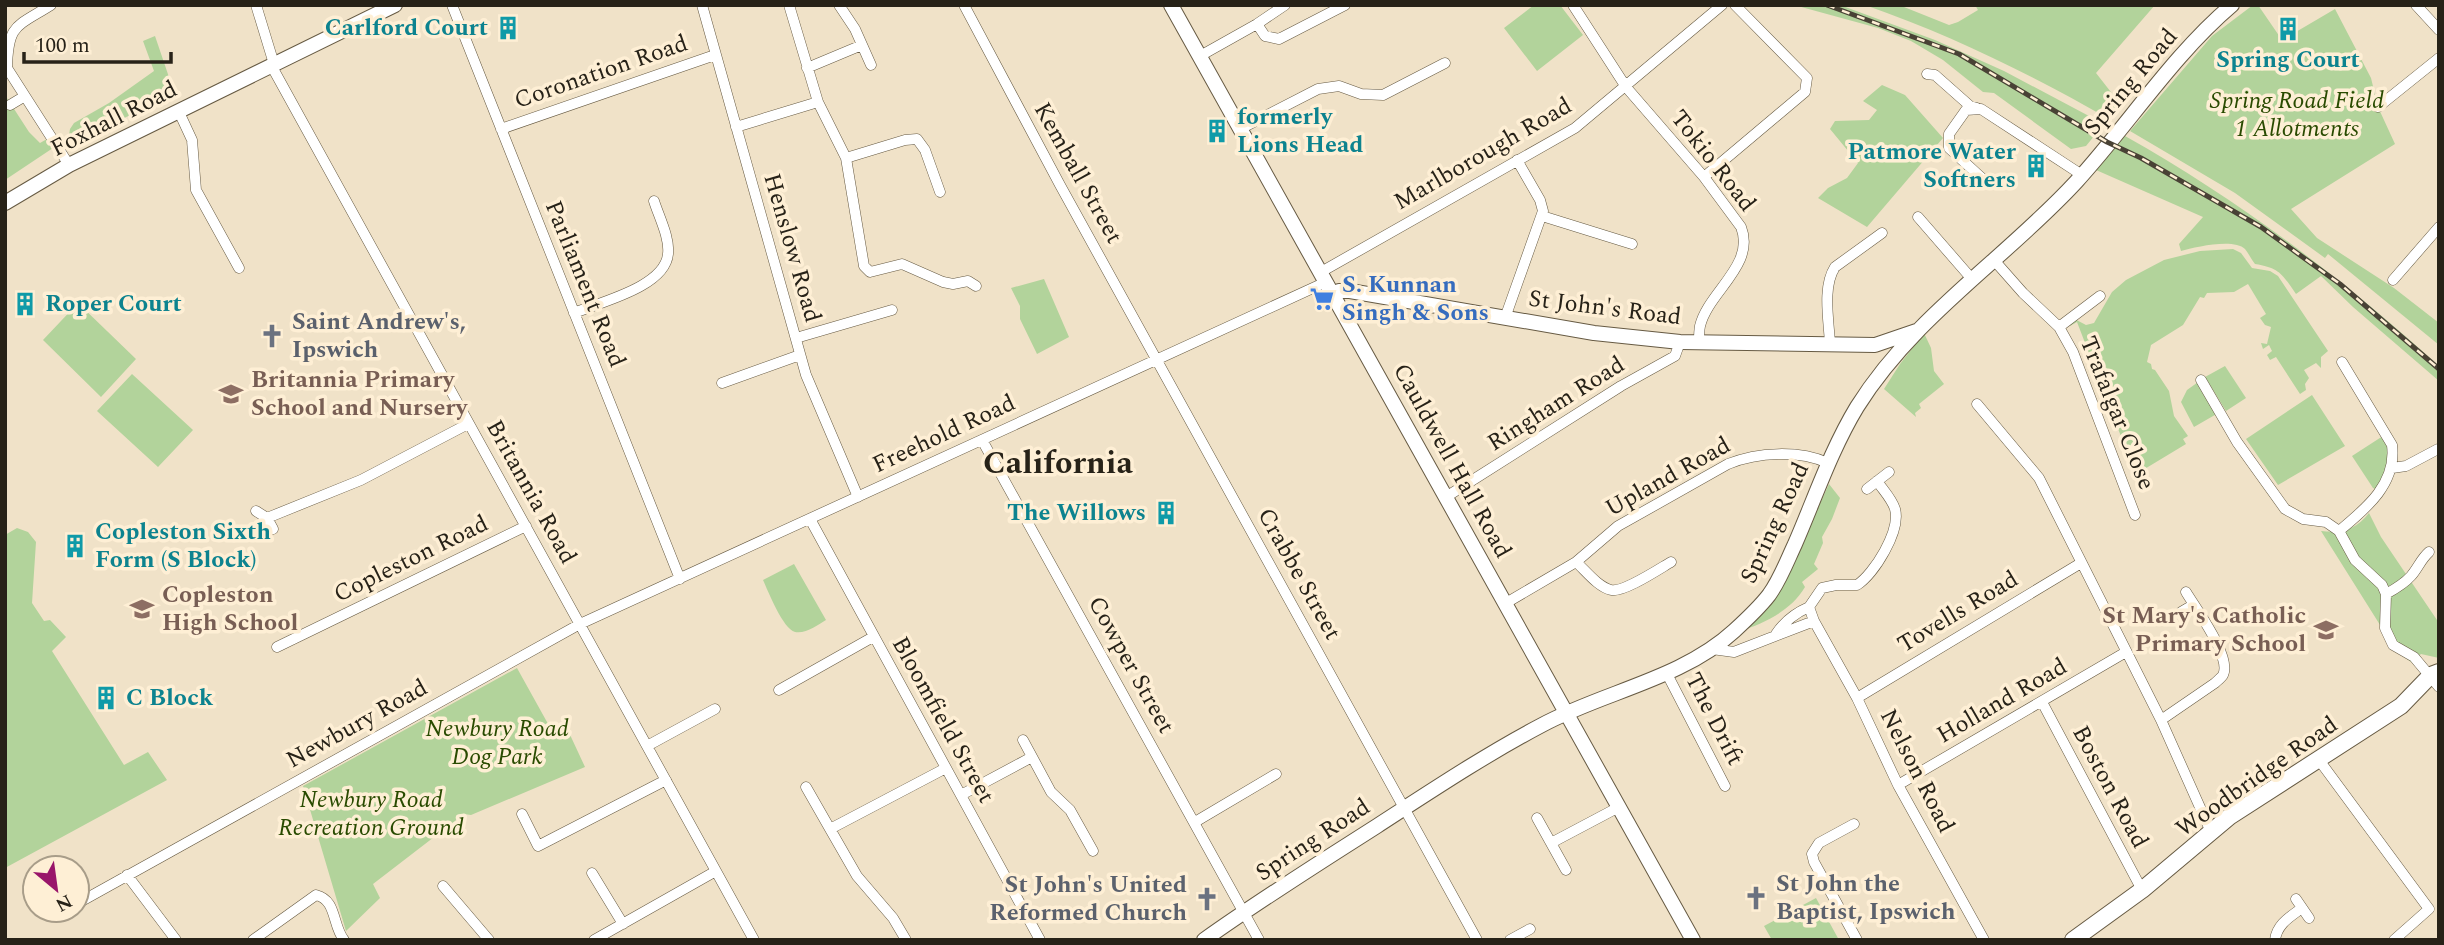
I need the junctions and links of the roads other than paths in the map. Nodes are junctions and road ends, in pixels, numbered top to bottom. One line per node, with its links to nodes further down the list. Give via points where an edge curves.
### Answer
1 (51, 5): 27 (street, via 18,26 10,37)
2 (256, 5): 25 (street, Britannia Road)
3 (395, 5): 17 (street, Foxhall Road)
4 (452, 5): 38 (street, Parliament Road)
5 (702, 5): 21 (street, Henslow Road)
6 (789, 5): 28 (street)
7 (839, 5): 20 (street)
8 (964, 5): 74 (street, Kemball Street)
9 (1171, 5): 22 (street, Cauldwell Hall Road)
10 (1345, 5): 18 (street, via 1279,39 1265,36)
11 (1573, 5): 30 (street, Tokio Road)
12 (1722, 5): 30 (street, Marlborough Road)
13 (1735, 5): 44 (street, via 1807,78 1807,86)
14 (2232, 5): 43 (street, Spring Road, via 2204,30)
15 (2416, 5): 19 (street)
16 (1282, 6): 18 (street)
17 (372, 10): 25 (street, Foxhall Road)
18 (1257, 24): 22 (street)
19 (2439, 30)
20 (862, 45): 26 (street); 28 (street)
21 (715, 55): 37 (street, Henslow Road); 38 (street, Coronation Road)
22 (1200, 56): 39 (street, Cauldwell Hall Road)
23 (2439, 58): 34 (street)
24 (1445, 63): 39 (street, via 1383,95 1339,86 1318,89)
25 (272, 64): 36 (street, Foxhall Road); 80 (street, Britannia Road)
26 (872, 65)
27 (6, 67): 31 (street)
28 (807, 68): 32 (street)
29 (1927, 74): 35 (street, via 1935,75 1970,106)
30 (1626, 87): 41 (street, Marlborough Road, via 1575,128); 44 (street, Tokio Road)
31 (25, 96): 33 (street); 42 (street)
32 (818, 102): 37 (street); 40 (street)
33 (10, 105)
34 (2378, 107)
35 (1981, 109): 43 (street); 45 (street, via 1966,110 1949,134 1948,149)
36 (179, 112): 42 (street, Foxhall Road); 55 (street, via 192,140 196,190)
37 (736, 127): 68 (street, Henslow Road)
38 (501, 129): 64 (street, Parliament Road)
39 (1240, 129): 60 (street, Cauldwell Hall Road)
40 (846, 158): 46 (street, via 917,139); 59 (street, via 864,266 870,272 902,264 943,282)
41 (1517, 160): 49 (street, via 1542,206); 60 (street, Marlborough Road)
42 (69, 165): 48 (street, Foxhall Road)
43 (2082, 175): 54 (street, Spring Road)
44 (1704, 177): 70 (street, Tokio Road, via 1741,227 1745,246 1702,321)
45 (1985, 181)
46 (940, 192)
47 (654, 201): 64 (street, via 668,246 664,267 645,284)
48 (5, 203)
49 (1542, 216): 53 (street); 65 (street)
50 (1918, 217): 57 (street)
51 (2439, 227): 58 (street)
52 (1882, 233): 71 (street, via 1831,273)
53 (1632, 244)
54 (1993, 259): 57 (street, Spring Road); 66 (street, Trafalgar Close)
55 (239, 268)
56 (969, 271): 59 (street)
57 (1971, 278): 67 (street, Spring Road)
58 (2393, 280)
59 (963, 282): 61 (street)
60 (1326, 283): 65 (street, St John's Road, via 1339,291); 74 (street, Freehold Road); 89 (street, Cauldwell Hall Road)
61 (976, 286)
62 (2101, 296): 66 (street, Trafalgar Close)
63 (892, 310): 68 (street)
64 (574, 313): 101 (street, Parliament Road)
65 (1506, 318): 69 (street, St John's Road)
66 (2059, 327): 91 (street, Trafalgar Close, via 2079,367)
67 (1917, 331): 72 (street, St John's Road); 76 (street, Spring Road)
68 (796, 338): 73 (street, Henslow Road)
69 (1680, 342): 70 (street, St John's Road); 89 (street, Ringham Road, via 1675,356)
70 (1699, 342): 71 (street, St John's Road)
71 (1830, 344): 72 (street, St John's Road)
72 (1875, 345): 76 (street)
73 (800, 355): 78 (street); 88 (street, Henslow Road)
74 (1157, 360): 81 (street, Freehold Road); 135 (street, Crabbe Street)
75 (2342, 362): 84 (street, via 2392,445)
76 (1889, 363): 83 (street, Spring Road, via 1857,408)
77 (2201, 380): 96 (street, via 2237,442 2285,509)
78 (722, 383)
79 (1977, 404): 100 (street, via 2039,478)
80 (468, 424): 92 (street, via 361,480); 94 (street, Britannia Road)
81 (982, 440): 88 (street, Freehold Road); 138 (street, Cowper Street)
82 (2438, 449): 84 (street, via 2416,463)
83 (1828, 463): 98 (street, Upland Road, via 1790,455 1736,460 1618,526); 113 (street, Spring Road, via 1770,593)
84 (2392, 468): 96 (street, via 2381,491)
85 (1889, 472): 86 (street)
86 (1877, 481): 87 (street); 106 (street, via 1896,515 1874,570 1857,585 1822,588)
87 (1867, 489)
88 (858, 497): 93 (street, Freehold Road)
89 (1446, 497): 104 (street, Cauldwell Hall Road)
90 (256, 510): 92 (street)
91 (2135, 515)
92 (267, 518): 95 (street)
93 (810, 519): 101 (street, Freehold Road); 111 (street, Bloomfield Street)
94 (526, 526): 109 (street, Britannia Road); 112 (street, Copleston Road)
95 (273, 529)
96 (2339, 531): 103 (street, via 2355,560 2382,584)
97 (2429, 552): 103 (street, via 2404,584)
98 (1576, 562): 99 (street, via 1614,591); 104 (street, Upland Road)
99 (1671, 562)
100 (2081, 563): 114 (street); 118 (street, Tovells Road)
101 (680, 579): 109 (street, Freehold Road)
102 (2186, 592): 105 (street)
103 (2386, 594): 116 (street, via 2385,628 2393,645)
104 (1506, 603): 121 (street, Cauldwell Hall Road)
105 (2193, 605): 107 (street); 122 (street, via 2221,652 2223,676)
106 (1809, 607): 108 (street, Nelson Road); 110 (street, via 1781,626)
107 (2181, 612)
108 (1814, 621): 110 (street); 118 (street, Nelson Road)
109 (580, 624): 124 (street, Britannia Road); 147 (street, Newbury Road)
110 (1776, 635): 113 (street, via 1732,652)
111 (873, 637): 117 (street); 127 (street, Bloomfield Street)
112 (277, 647)
113 (1712, 649): 115 (street, Spring Road)
114 (2126, 652): 119 (street, Holland Road); 122 (street)
115 (1666, 672): 121 (street, Spring Road); 131 (street, The Drift)
116 (2436, 678): 126 (main road, Woodbridge Road)
117 (779, 690)
118 (1857, 698): 130 (street, Nelson Road)
119 (2042, 702): 130 (street, Holland Road); 149 (street, Boston Road)
120 (715, 709): 124 (street)
121 (1566, 712): 134 (street, Cauldwell Hall Road); 135 (street, Spring Road)
122 (2161, 720): 141 (street)
123 (1023, 740): 125 (street)
124 (647, 746): 129 (street, Britannia Road)
125 (1032, 757): 133 (street); 143 (street)
126 (2319, 760): 141 (main road, Woodbridge Road); 174 (street, via 2429,909)
127 (946, 768): 133 (street, Bloomfield Street); 140 (street)
128 (1276, 774): 138 (street)
129 (666, 780): 136 (street, via 538,846); 145 (street, Britannia Road)
130 (1898, 785): 171 (street, Nelson Road)
131 (1726, 786)
132 (806, 787): 140 (street)
133 (961, 795): 164 (street, Bloomfield Street)
134 (1619, 807): 142 (street); 169 (street, Cauldwell Hall Road)
135 (1405, 808): 153 (street, Spring Road); 167 (street, Crabbe Street)
136 (522, 814)
137 (1537, 818): 142 (street)
138 (1195, 822): 153 (street, Cowper Street)
139 (1854, 824): 170 (street, via 1819,843 1812,854)
140 (830, 829): 163 (street, via 857,876)
141 (2211, 832): 149 (main road, Woodbridge Road)
142 (1551, 844): 144 (street)
143 (1093, 851)
144 (1566, 870)
145 (716, 871): 155 (street); 162 (street, Britannia Road)
146 (592, 873): 155 (street)
147 (127, 875): 150 (street, Newbury Road); 157 (street)
148 (443, 886): 160 (street)
149 (2142, 890): 172 (main road, Woodbridge Road)
150 (91, 896)
151 (2296, 899): 152 (street)
152 (2302, 908): 154 (street); 173 (street, via 2282,923)
153 (1243, 912): 165 (street, Spring Road); 166 (street, Cowper Street)
154 (2309, 918)
155 (623, 924): 161 (street)
156 (1530, 929): 168 (street)
157 (176, 940)
158 (253, 940): 159 (street, via 316,895 329,902)
159 (344, 940)
160 (489, 940)
161 (594, 940)
162 (754, 940)
163 (906, 940)
164 (1040, 940)
165 (1204, 940)
166 (1259, 940)
167 (1477, 940)
168 (1510, 940)
169 (1693, 940)
170 (1857, 940)
171 (1984, 940)
172 (2073, 940)
173 (2275, 940)
174 (2394, 940)

